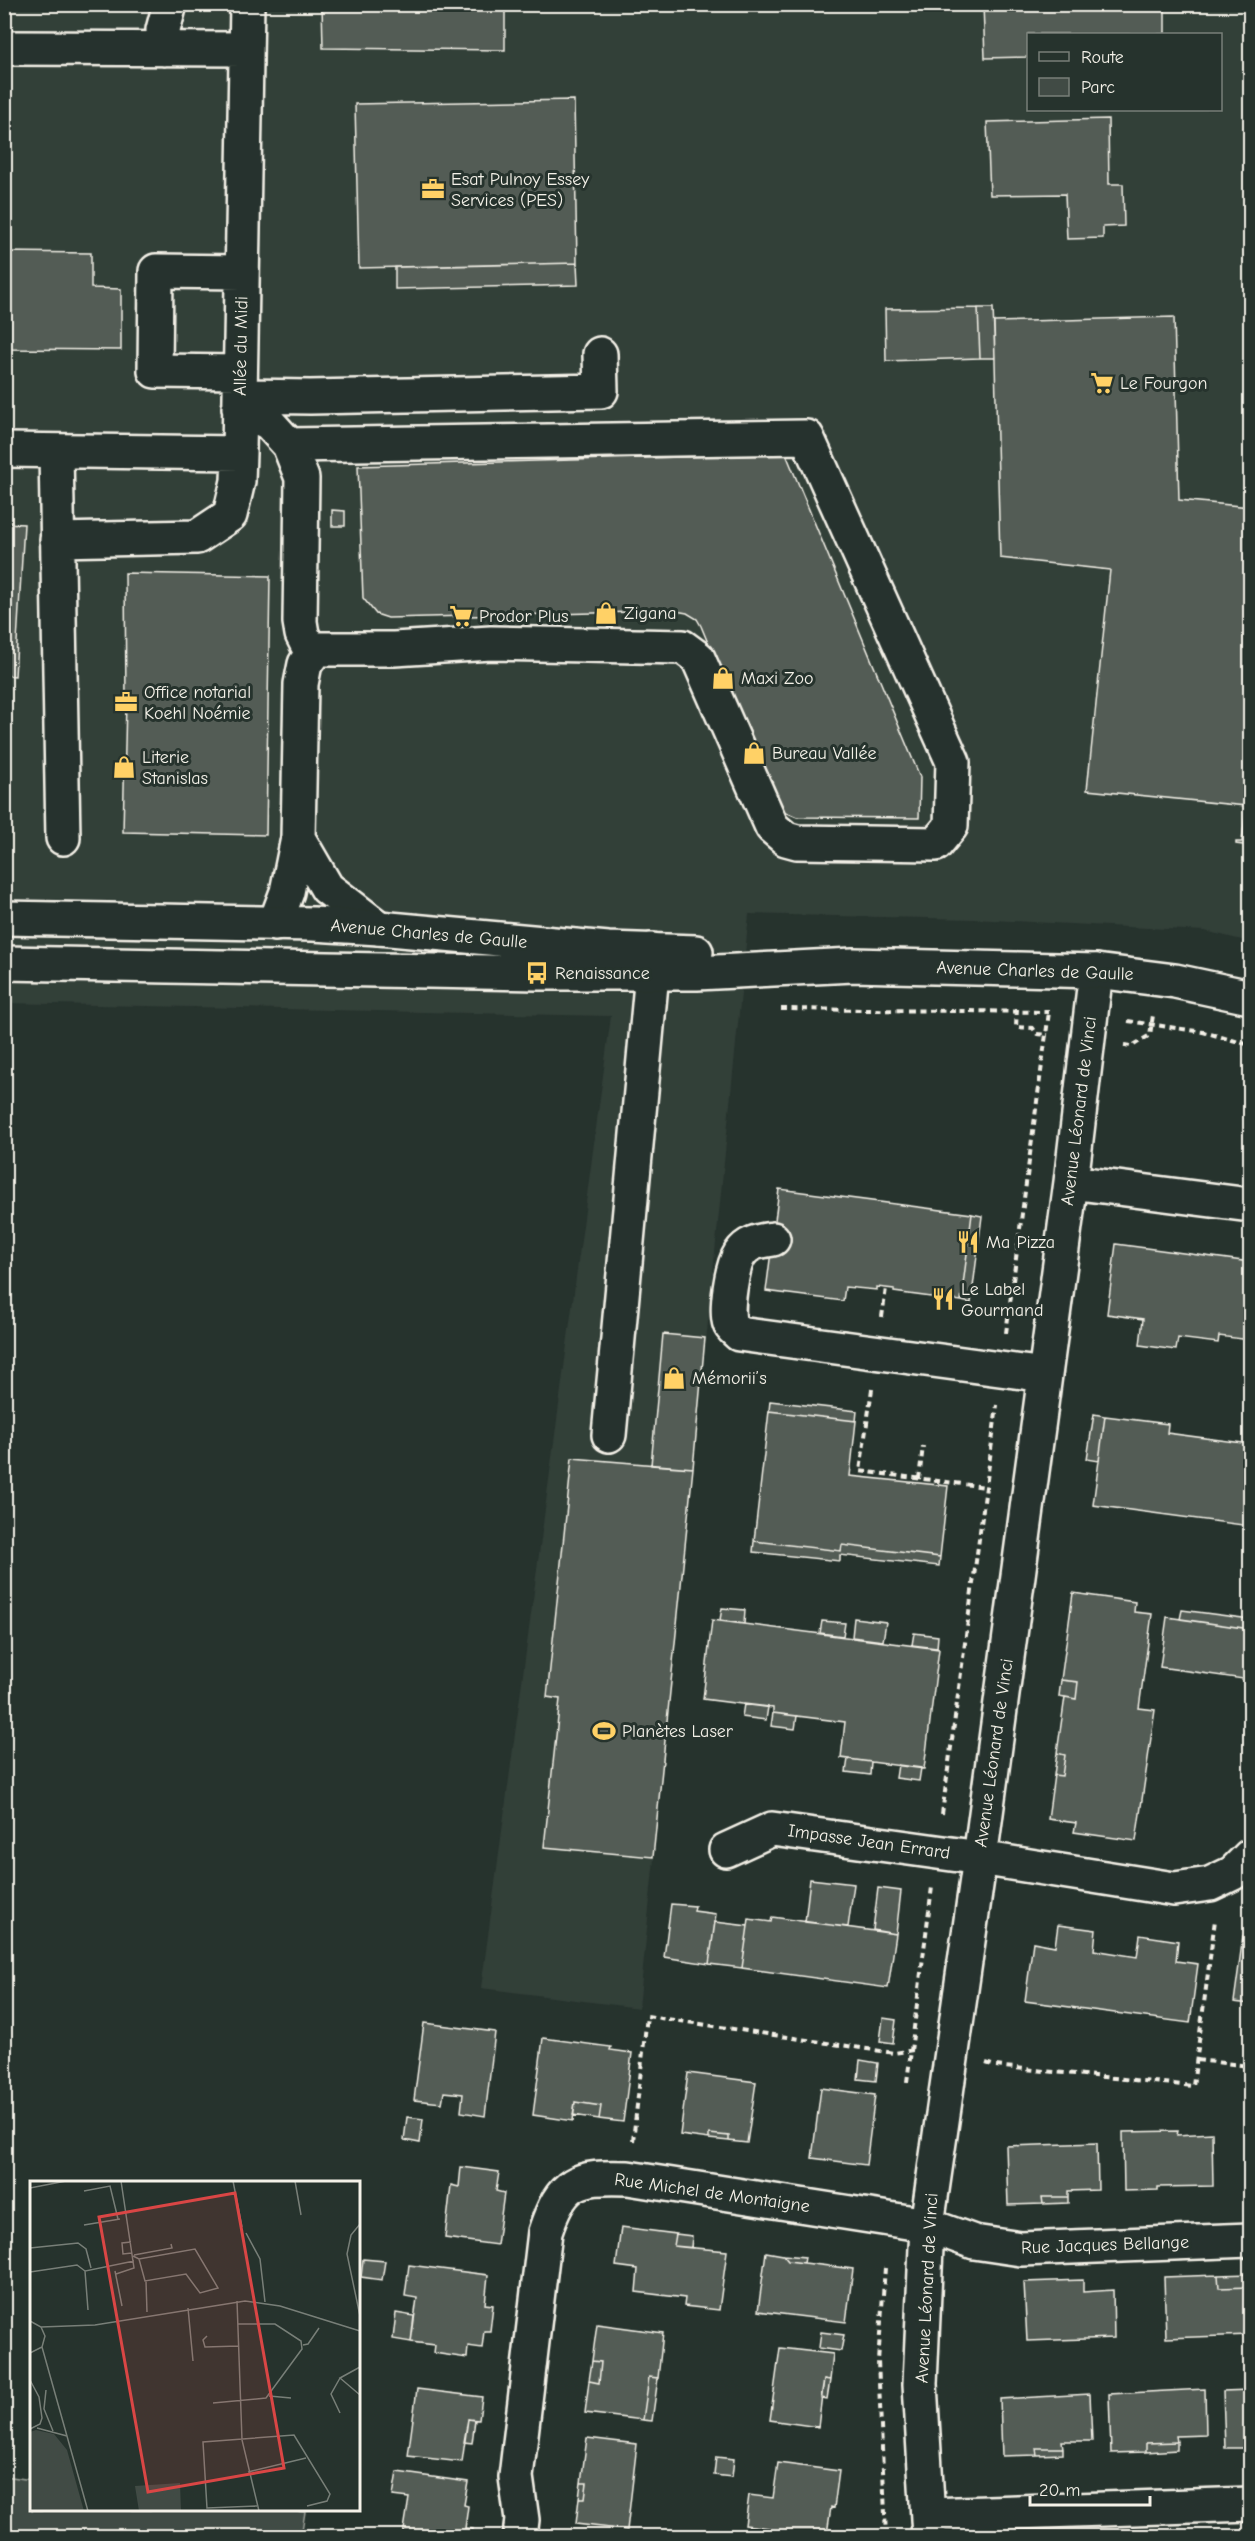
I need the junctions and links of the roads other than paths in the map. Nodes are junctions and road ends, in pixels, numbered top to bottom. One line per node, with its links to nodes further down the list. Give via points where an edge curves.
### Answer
1 (170, 4): 4 (street, via 163,30)
2 (247, 4): 5 (street, Allée du Midi)
3 (4, 48): 4 (street)
4 (164, 49): 5 (street)
5 (246, 49): 6 (street, Allée du Midi)
6 (242, 272): 8 (street, Allée du Midi); 8 (street, via 156,271 154,371)
7 (600, 354): 8 (street, via 601,391)
8 (240, 392): 9 (street); 12 (street, Allée du Midi)
9 (289, 445): 14 (street, via 302,478 302,634 308,646); 14 (street, via 807,437 953,762 951,826 936,844 786,839 771,827 698,658 683,647 491,643)
10 (4, 450): 11 (street)
11 (56, 451): 12 (street); 13 (street)
12 (239, 453): 13 (street, Allée du Midi, via 238,481 230,515 197,537)
13 (57, 540): 15 (street)
14 (316, 649): 16 (street, via 305,664 301,684)
15 (63, 838)
16 (298, 838): 18 (street, via 287,892); 19 (street, via 327,888)
17 (4, 918): 18 (street, Avenue Charles de Gaulle)
18 (274, 924): 19 (street, Avenue Charles de Gaulle); 22 (street, via 242,946 218,952 83,948)
19 (379, 928): 20 (street, Avenue Charles de Gaulle, via 505,940)
20 (652, 962): 22 (street, Avenue Charles de Gaulle, via 537,973); 23 (street, Avenue Charles de Gaulle, via 757,952 853,965); 29 (street)
21 (4, 963): 22 (street, Avenue Charles de Gaulle)
22 (48, 964)
23 (1096, 971): 24 (street, Avenue Charles de Gaulle, via 1175,981); 25 (street, Avenue Léonard de Vinci)
24 (1251, 997)
25 (1071, 1182): 26 (street); 28 (street, Avenue Léonard de Vinci)
26 (1251, 1205)
27 (773, 1239): 28 (street, via 754,1241 734,1265 728,1313 730,1326 739,1334)
28 (1045, 1375): 31 (street, Avenue Léonard de Vinci)
29 (609, 1435)
30 (726, 1850): 31 (street, Impasse Jean Errard, via 772,1829)
31 (980, 1858): 32 (street, Impasse Jean Errard, via 1174,1889); 33 (street, Avenue Léonard de Vinci)
32 (1236, 1874)
33 (927, 2225): 34 (street, Rue Jacques Bellange, via 974,2242 1021,2249); 36 (street, Avenue Léonard de Vinci, via 920,2384); 37 (street, Rue Michel de Montaigne, via 628,2178 594,2177 574,2184 555,2203 545,2232 516,2477 522,2520)
34 (1251, 2240)
35 (1251, 2504): 36 (street)
36 (928, 2526)
37 (520, 2536)

